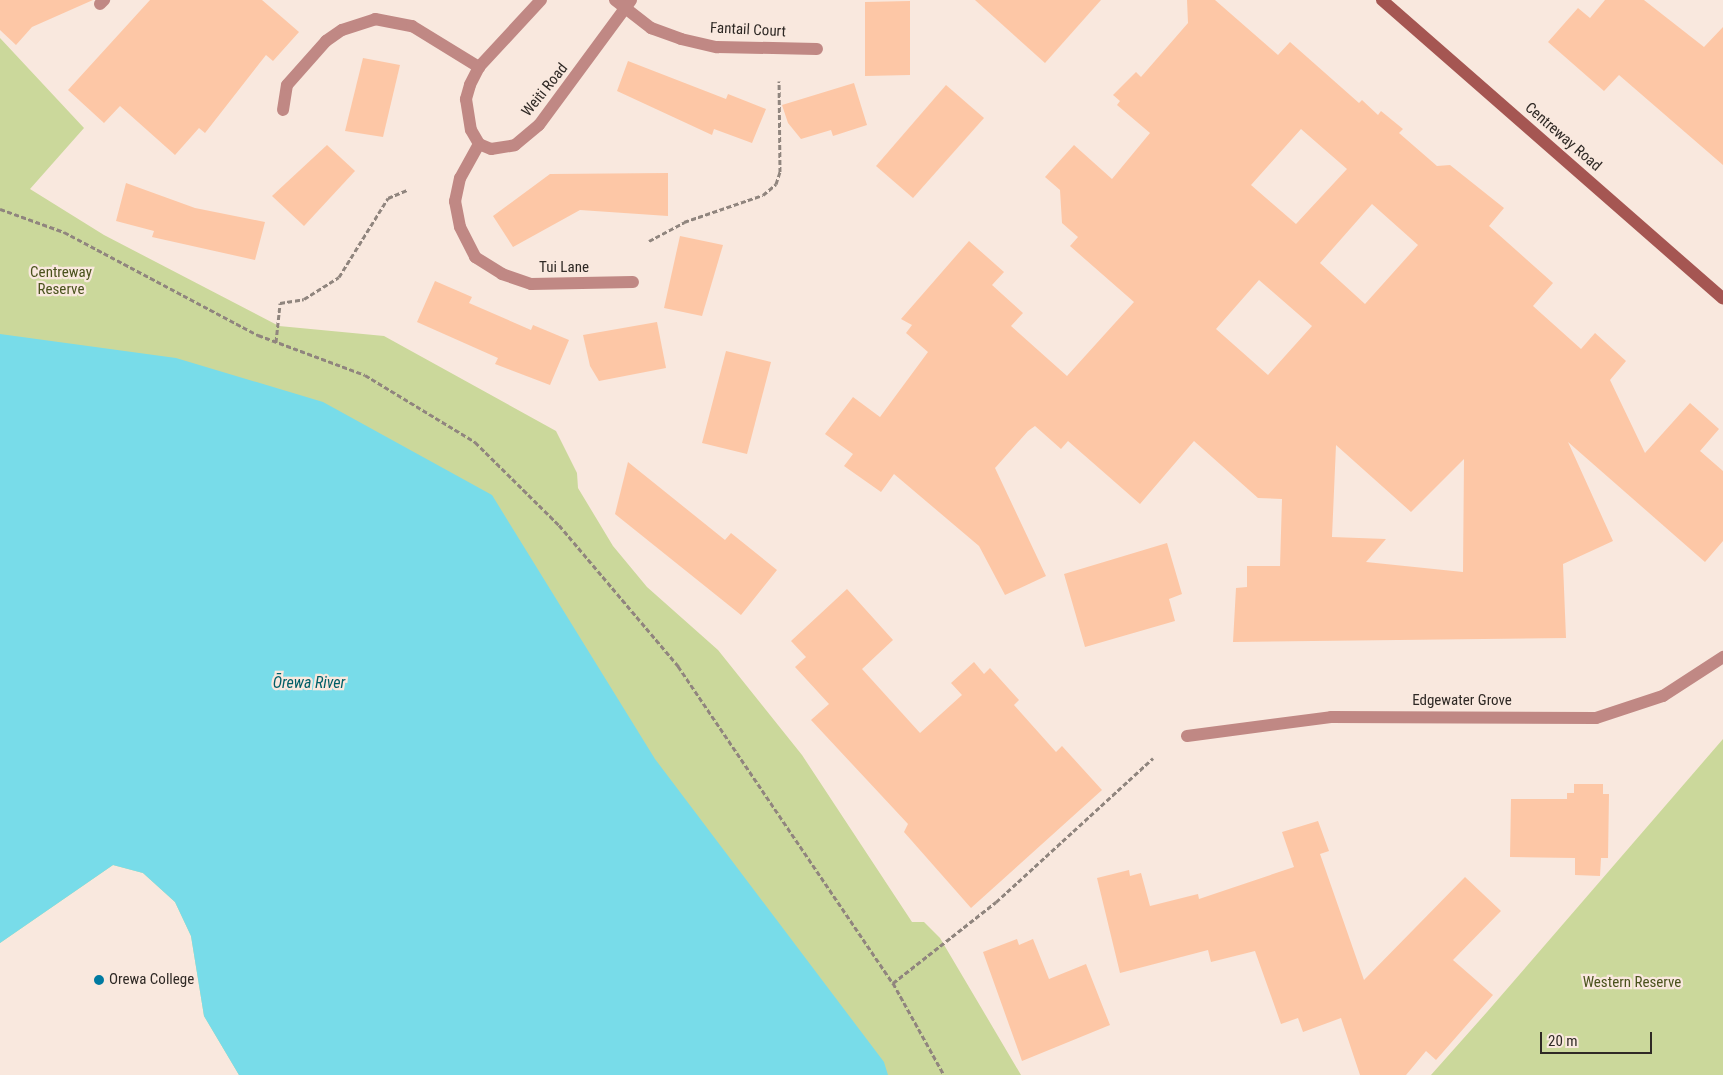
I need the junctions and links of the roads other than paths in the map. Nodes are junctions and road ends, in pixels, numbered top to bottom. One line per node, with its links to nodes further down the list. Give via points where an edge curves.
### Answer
1 (541, 0): 6 (street)
2 (615, 0): 4 (street, Fantail Court)
3 (1382, 0): 10 (main road, Centreway Road)
4 (628, 5): 5 (street, Fantail Court, via 651,28 717,47); 8 (street, Weiti Road, via 539,125 504,149)
5 (817, 50)
6 (479, 68): 7 (street, via 412,26 376,19 342,30 326,41 287,85); 8 (street, via 466,99 471,130)
7 (282, 110)
8 (479, 144): 9 (street, Tui Lane, via 460,178 455,201 460,227 475,257 502,274 531,284)
9 (633, 282)
10 (1723, 298)
11 (1723, 657): 12 (street, Edgewater Grove, via 1663,696 1596,718 1331,717)
12 (1187, 736)

